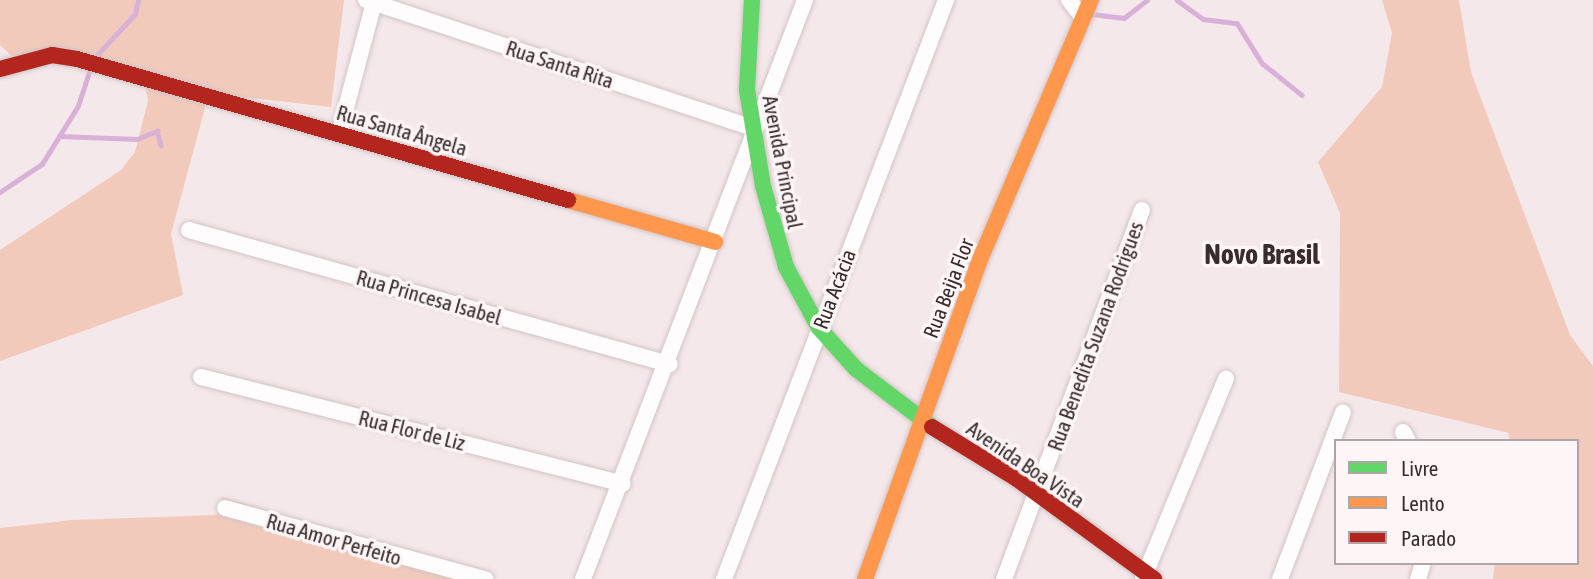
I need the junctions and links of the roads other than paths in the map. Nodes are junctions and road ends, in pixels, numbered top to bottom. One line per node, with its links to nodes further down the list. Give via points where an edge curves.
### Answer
1 (752, 0): 9 (street, Avenida Principal, via 747,90)
2 (805, 0): 9 (street)
3 (946, 0): 14 (street, Rua Acácia)
4 (1069, 0): 7 (street)
5 (1091, 0): 7 (street, Rua Beija Flor)
6 (370, 1): 9 (street, Rua Santa Rita); 10 (street)
7 (1083, 18): 20 (street, Rua Beija Flor, via 979,262)
8 (0, 68): 10 (street, Rua Santa Ângela, via 47,56 77,59)
9 (754, 128): 13 (street); 14 (street, Avenida Principal, via 775,235)
10 (340, 134): 13 (street, Rua Santa Ângela)
11 (1142, 210): 22 (street, Rua Benedita Suzana Rodrigues)
12 (188, 230): 15 (street, Rua Princesa Isabel)
13 (715, 242): 15 (street)
14 (819, 328): 18 (street, Avenida Principal); 27 (street, Rua Acácia)
15 (670, 364): 21 (street)
16 (201, 377): 21 (street, Rua Flor de Liz)
17 (1226, 379): 24 (street)
18 (874, 384): 20 (street, Avenida Boa Vista)
19 (1343, 412): 30 (street)
20 (920, 420): 22 (street, Avenida Boa Vista); 28 (street, Rua Beija Flor)
21 (622, 484): 26 (street)
22 (1037, 494): 24 (street, Avenida Boa Vista); 29 (street, Rua Benedita Suzana Rodrigues)
23 (225, 508): 25 (street, Rua Amor Perfeito)
24 (1148, 577)
25 (485, 579)
26 (583, 579)
27 (724, 579)
28 (864, 579)
29 (1004, 579)
30 (1280, 579)

